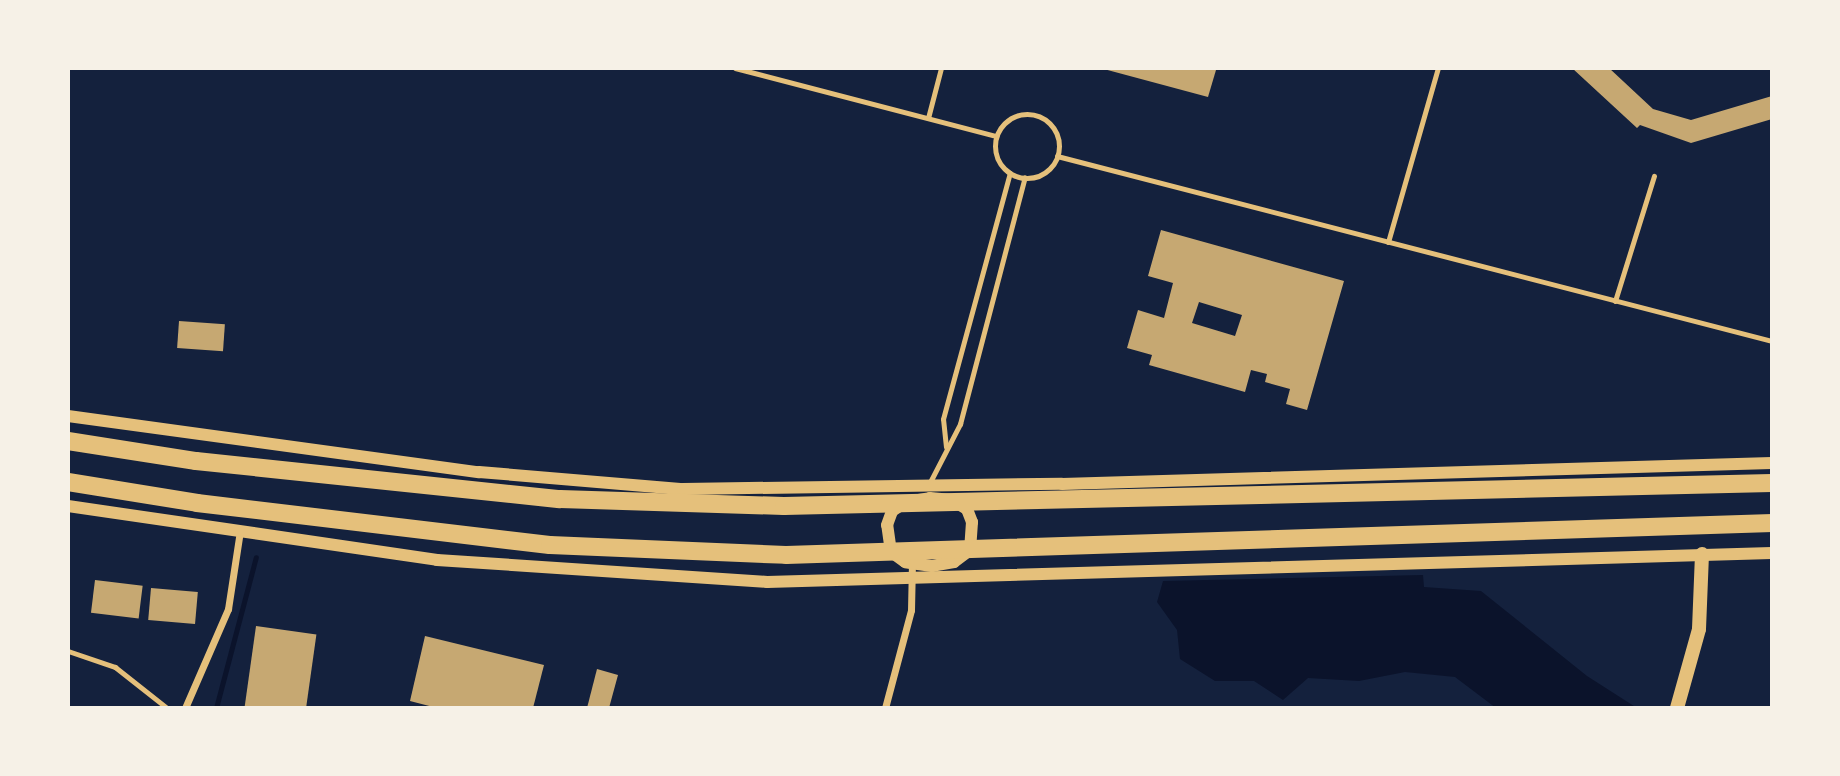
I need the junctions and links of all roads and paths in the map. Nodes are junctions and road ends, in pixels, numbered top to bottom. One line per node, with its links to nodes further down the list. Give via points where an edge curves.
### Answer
1 (735, 68): 4 (lane)
2 (941, 68): 4 (lane)
3 (1438, 68): 10 (lane)
4 (928, 118): 5 (lane)
5 (996, 136): 6 (lane, via 1011,118 1032,114 1056,132); 7 (lane, via 997,156)
6 (1057, 156): 9 (lane, via 1046,171); 10 (lane)
7 (1010, 173): 9 (lane); 15 (lane, via 943,419)
8 (1654, 176): 11 (lane)
9 (1025, 177): 15 (lane, via 960,424)
10 (1388, 242): 11 (lane)
11 (1615, 301): 12 (lane)
12 (1772, 341)
13 (68, 416): 20 (street, via 479,472 683,489)
14 (68, 440): 18 (highway, via 196,461 560,499 784,506)
15 (946, 447): 21 (lane)
16 (1772, 463): 19 (street)
17 (68, 482): 25 (highway, via 197,503 550,545 786,555)
18 (1772, 483)
19 (978, 485): 21 (street); 22 (street)
20 (874, 486): 21 (street); 23 (street)
21 (929, 492): 22 (street); 23 (street)
22 (952, 500): 29 (street, via 967,509 973,537 970,550)
23 (906, 502): 30 (street, via 892,511 887,525 891,552)
24 (68, 506): 26 (street)
25 (1772, 523)
26 (240, 531): 32 (street, via 436,561 622,576); 36 (street, via 228,609)
27 (1772, 553): 28 (street)
28 (1702, 554): 31 (street); 38 (main road, via 1699,629)
29 (954, 562): 30 (street); 31 (street)
30 (909, 563): 32 (street); 33 (street)
31 (984, 577): 33 (street)
32 (879, 581): 33 (street)
33 (913, 581): 37 (street, via 911,610)
34 (68, 651): 35 (lane, via 115,667)
35 (167, 708)
36 (185, 708)
37 (885, 708)
38 (1677, 708)

